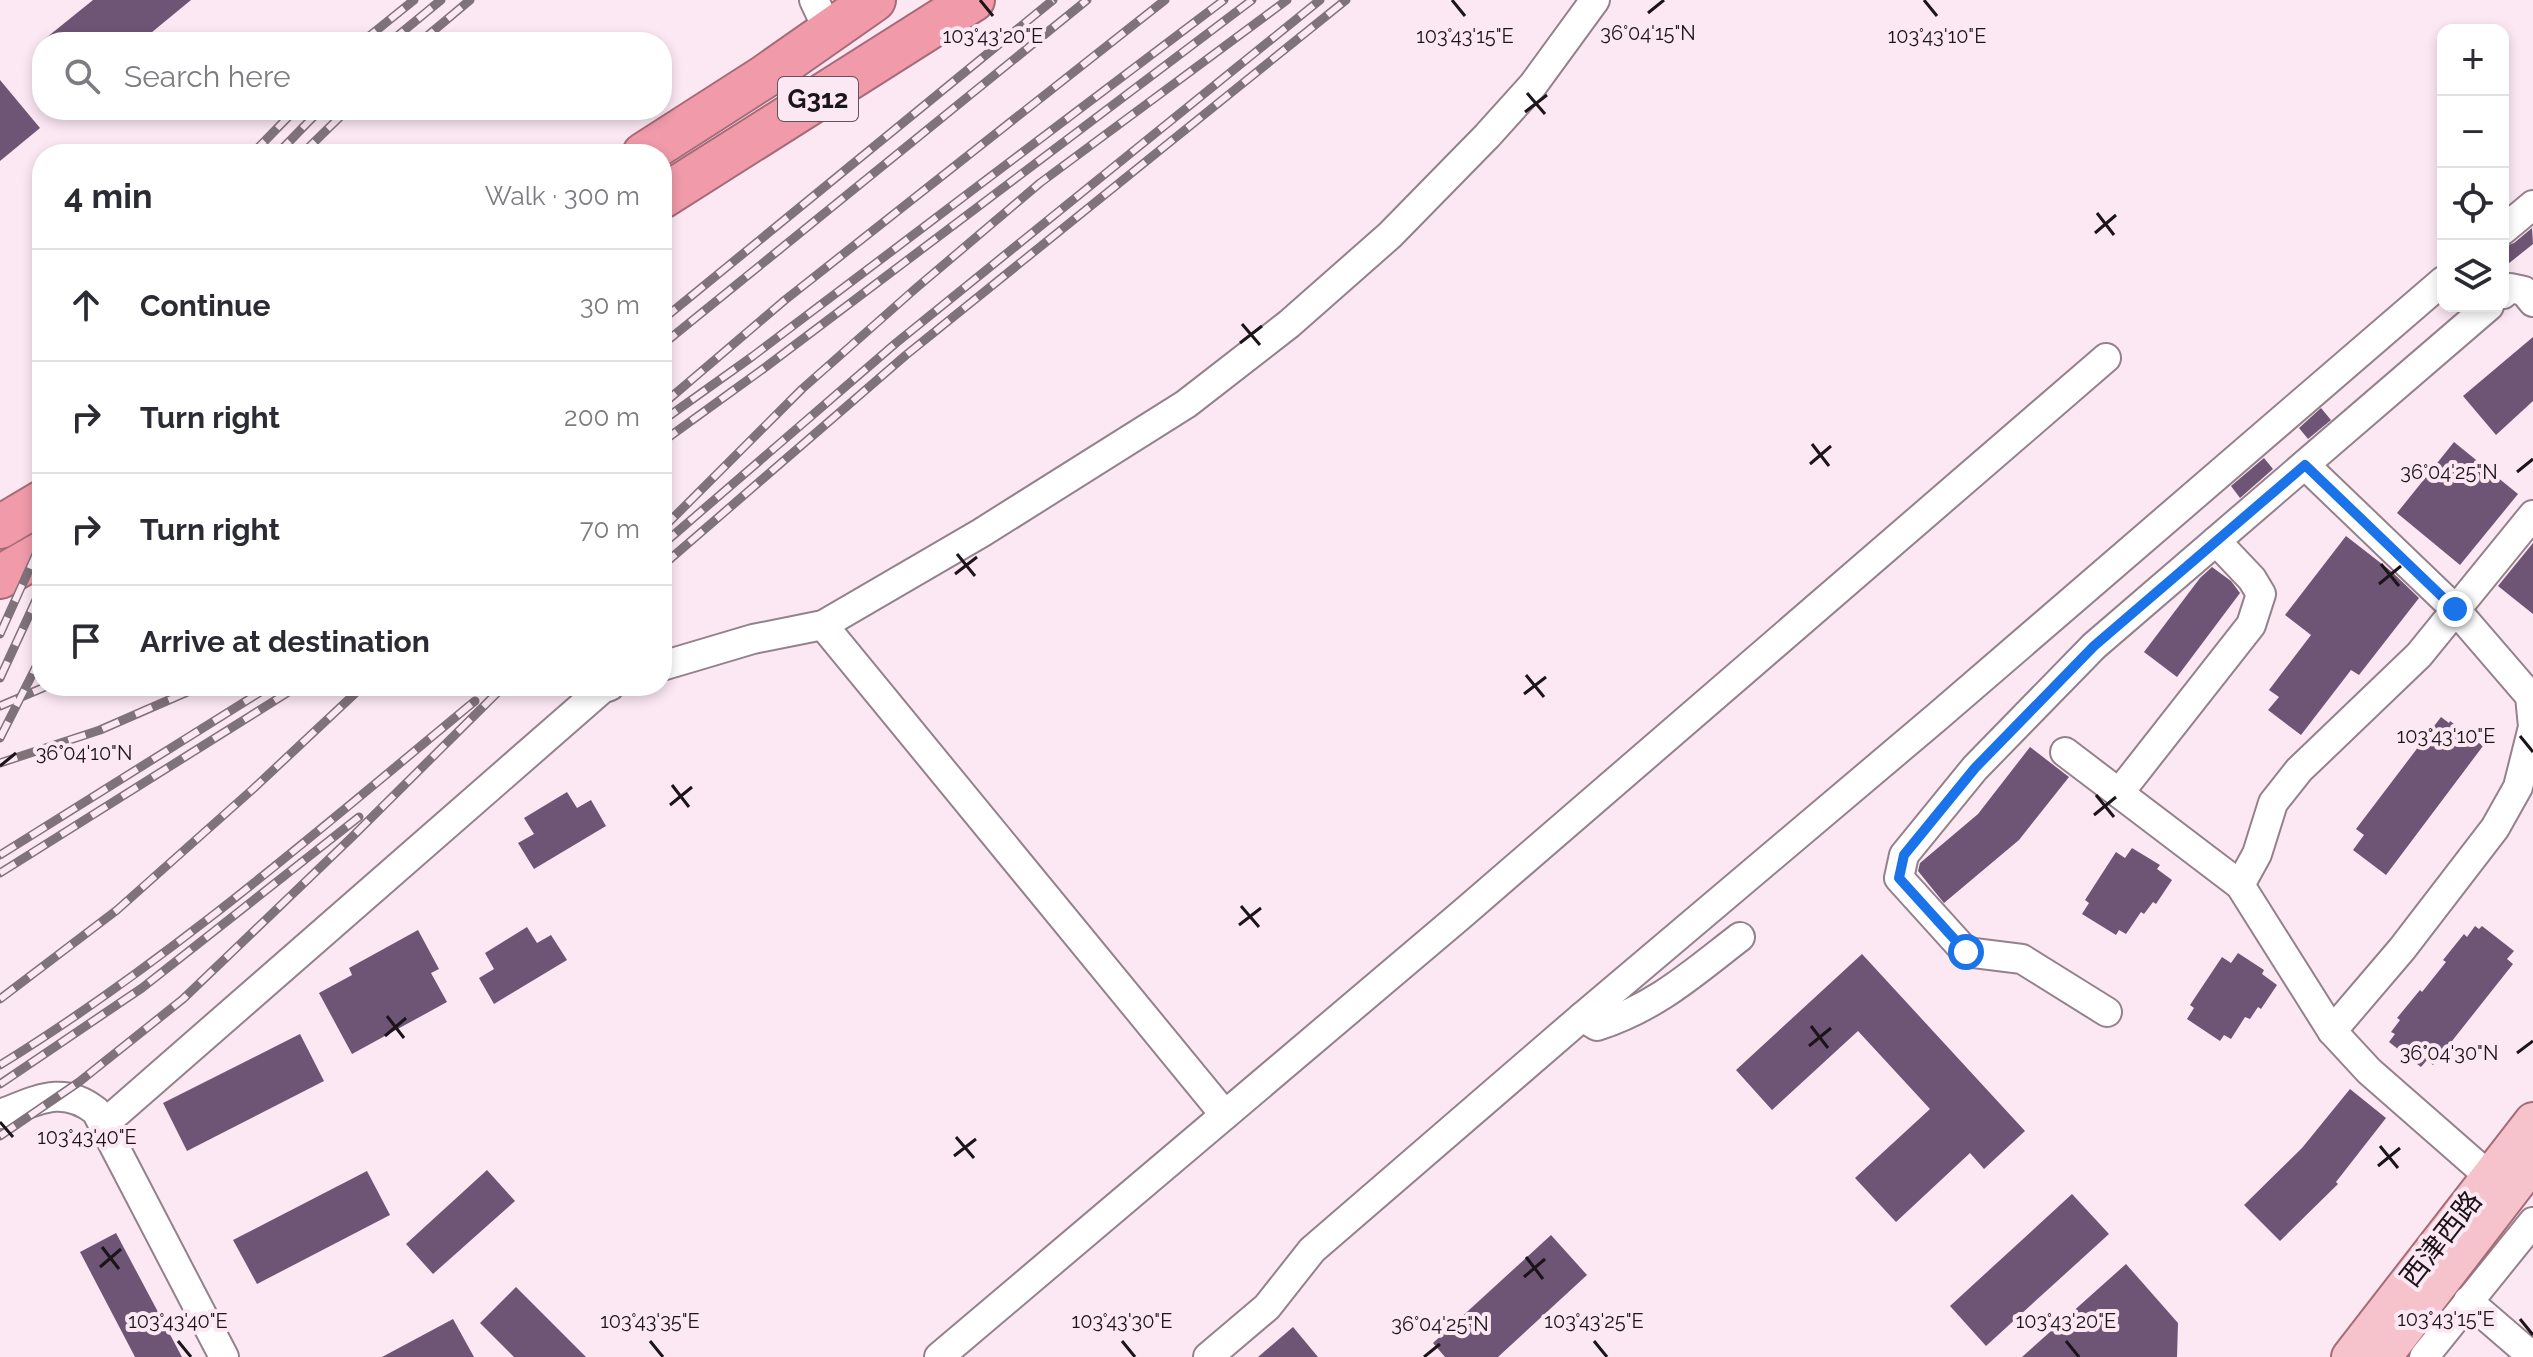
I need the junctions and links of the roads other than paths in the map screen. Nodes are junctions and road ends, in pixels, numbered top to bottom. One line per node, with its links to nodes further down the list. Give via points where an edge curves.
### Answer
1 (874, 0): 4 (highway, G312)
2 (973, 0): 6 (highway, G312)
3 (1595, 0): 22 (street, via 1533,85 1487,136 1390,235 1289,324 1186,404)
4 (822, 16): 5 (highway, G312, via 764,77)
5 (660, 144)
6 (672, 191)
7 (2533, 205): 8 (street)
8 (2509, 225)
9 (2437, 286): 30 (street)
10 (2509, 289): 11 (street, via 2524,291)
11 (2533, 302)
12 (2482, 312): 14 (street)
13 (2106, 358): 33 (street)
14 (2305, 465): 18 (street); 21 (street)
15 (32, 508): 17 (highway)
16 (2533, 515): 21 (street)
17 (0, 527)
18 (2216, 541): 26 (street, via 2261,594 2251,625); 29 (street, via 2094,646 1975,768 1904,855 1899,878 1966,952 2022,959)
19 (32, 559): 20 (highway)
20 (0, 577)
21 (2455, 609): 27 (street, via 2419,655 2299,770 2273,803 2257,854); 31 (street, via 2530,696 2533,727 2518,787 2485,840 2402,949)
22 (823, 625): 23 (street); 33 (street)
23 (672, 663)
24 (594, 696): 35 (street)
25 (2065, 752): 26 (street)
26 (2119, 793): 27 (street)
27 (2240, 885): 31 (street)
28 (1740, 937): 30 (street, via 1663,997 1627,1017 1597,1026)
29 (2107, 1012)
30 (1582, 1017): 42 (street, via 1312,1250 1267,1307)
31 (2332, 1031): 37 (street, via 2369,1071)
32 (0, 1114): 35 (street, via 69,1096 96,1111)
33 (1225, 1115): 41 (street)
34 (2533, 1121): 37 (main road, 西津西路)
35 (104, 1124): 40 (street)
36 (2533, 1162): 44 (main road, 西津西路)
37 (2490, 1177): 43 (main road, 西津西路)
38 (2533, 1222): 39 (street)
39 (2468, 1301): 45 (street); 46 (street)
40 (224, 1357)
41 (939, 1357)
42 (1208, 1357)
43 (2350, 1357)
44 (2383, 1357)
45 (2424, 1357)
46 (2533, 1357)

